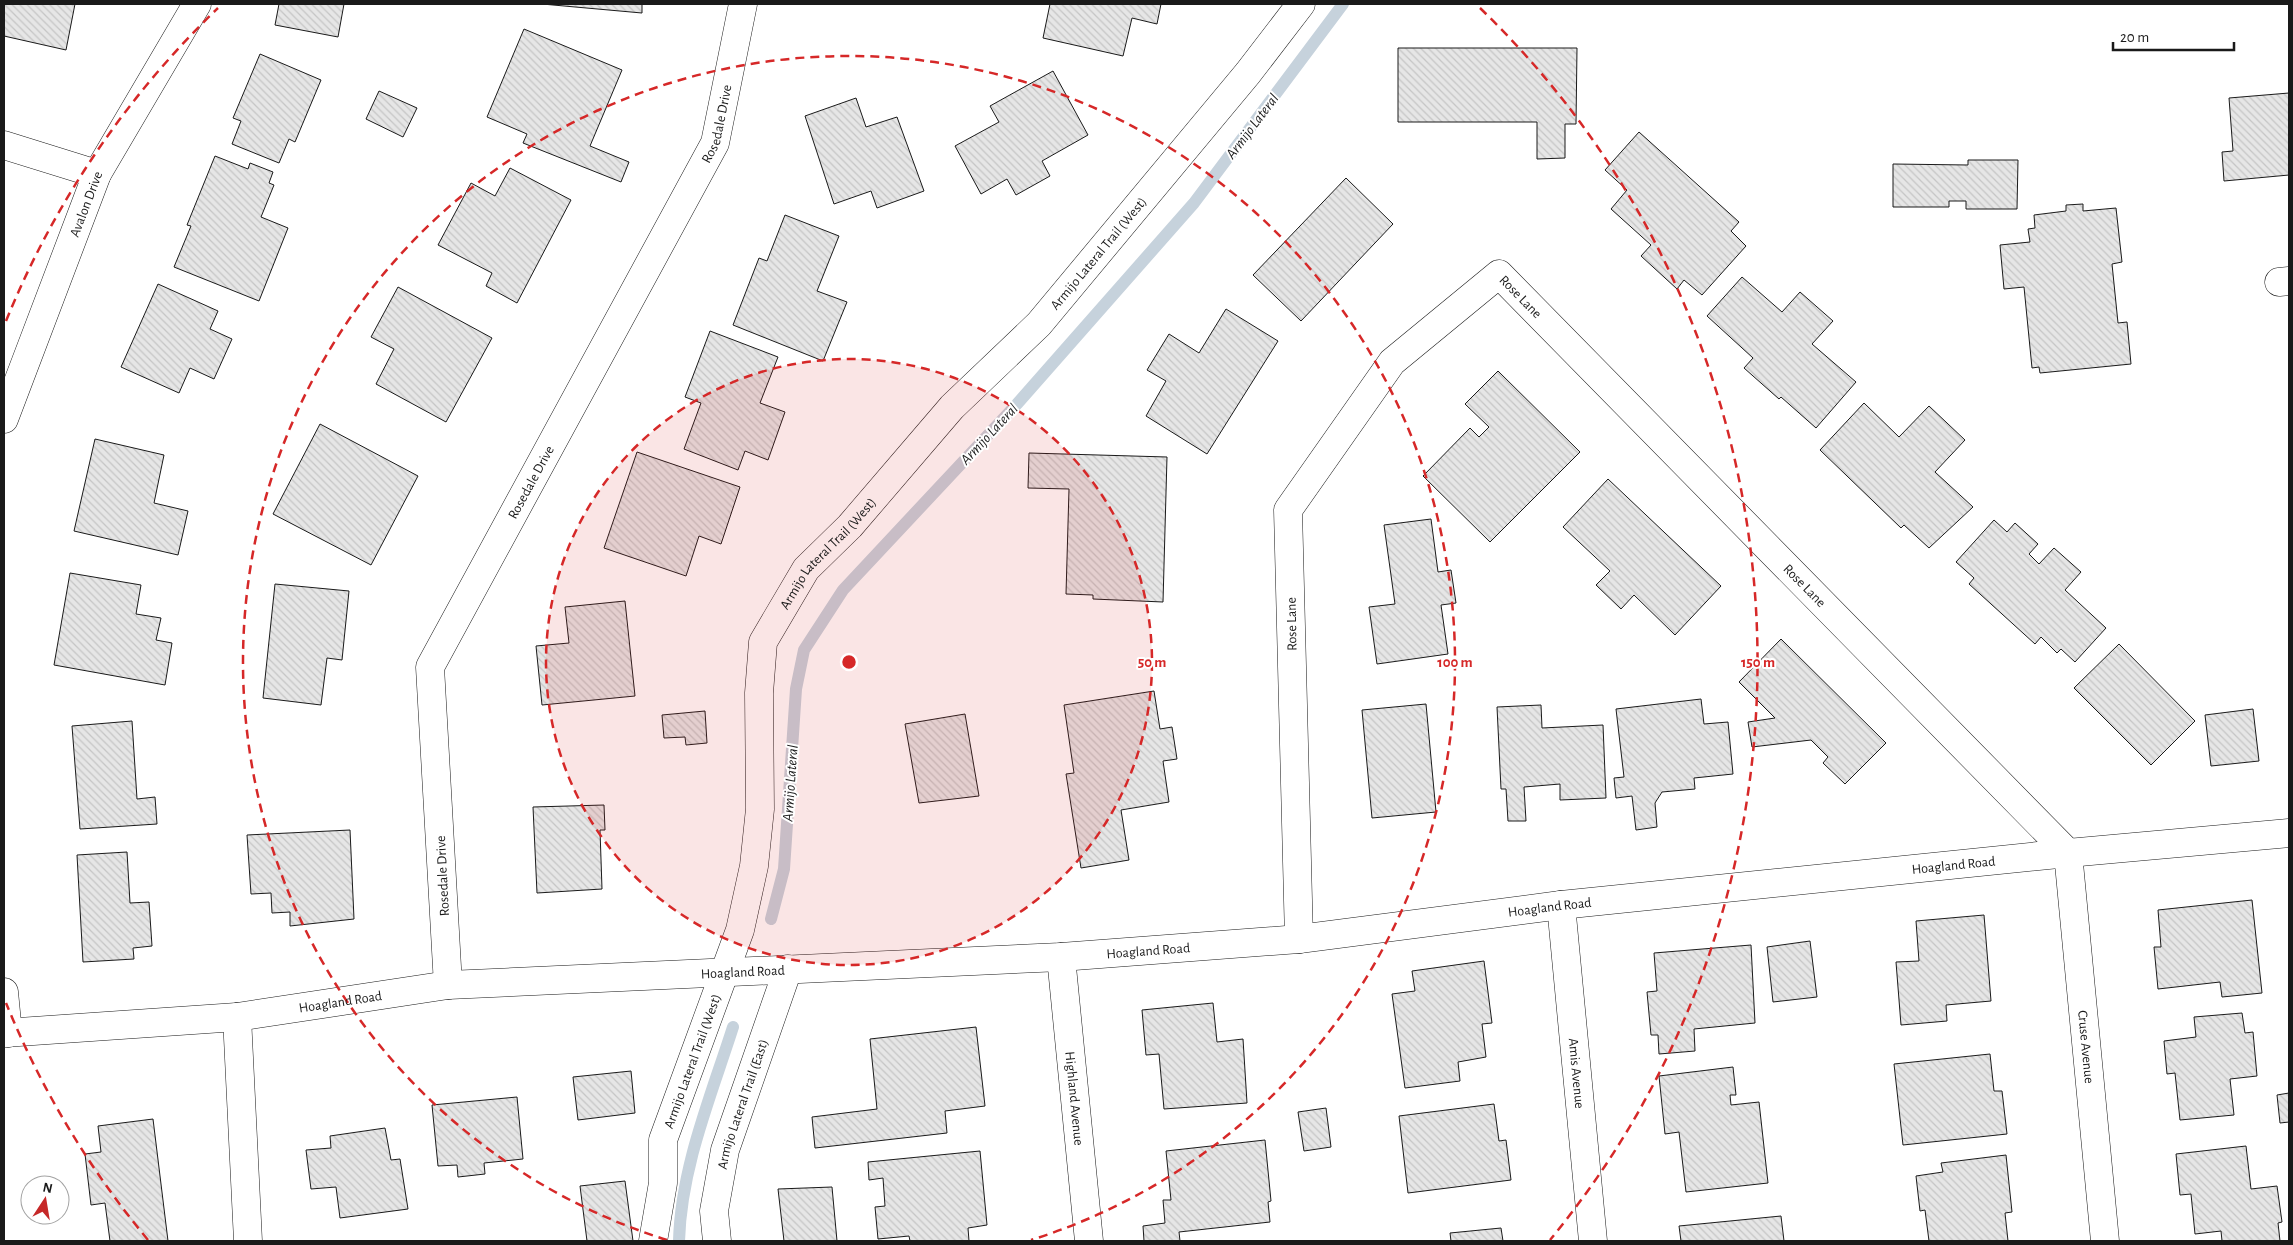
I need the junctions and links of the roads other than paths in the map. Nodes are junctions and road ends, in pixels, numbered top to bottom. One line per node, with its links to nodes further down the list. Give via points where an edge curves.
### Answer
1 (197, 4): 5 (street, Avalon Drive)
2 (743, 4): 14 (street, Rosedale Drive, via 715,143 430,667)
3 (1301, 4): 13 (street, Armijo Lateral Trail (West), via 1248,73 1039,324 952,406 850,526 806,569 786,600 763,642 759,693 760,809 754,866 740,930)
4 (4, 145): 5 (street)
5 (98, 174): 6 (street, Avalon Drive)
6 (4, 419)
7 (2289, 832): 8 (street, Hoagland Road)
8 (2068, 853): 9 (street, Hoagland Road); 10 (street, Rose Lane, via 1499,274 1392,362 1288,510); 23 (street, Cruse Avenue)
9 (1561, 905): 10 (street, Hoagland Road); 22 (street, Amis Avenue)
10 (1298, 939): 11 (street, Hoagland Road)
11 (1061, 958): 12 (street, Hoagland Road); 21 (street, Highland Avenue)
12 (788, 970): 13 (street, Hoagland Road); 20 (street, Armijo Lateral Trail (East), via 725,1150 714,1211)
13 (725, 973): 14 (street, Hoagland Road); 19 (street, Armijo Lateral Trail (West), via 663,1140 663,1183)
14 (448, 984): 16 (street, Hoagland Road)
15 (4, 992): 17 (street)
16 (237, 1017): 17 (street, Hoagland Road); 18 (street)
17 (6, 1033)
18 (248, 1241)
19 (653, 1241)
20 (717, 1241)
21 (1089, 1241)
22 (1593, 1241)
23 (2105, 1241)

